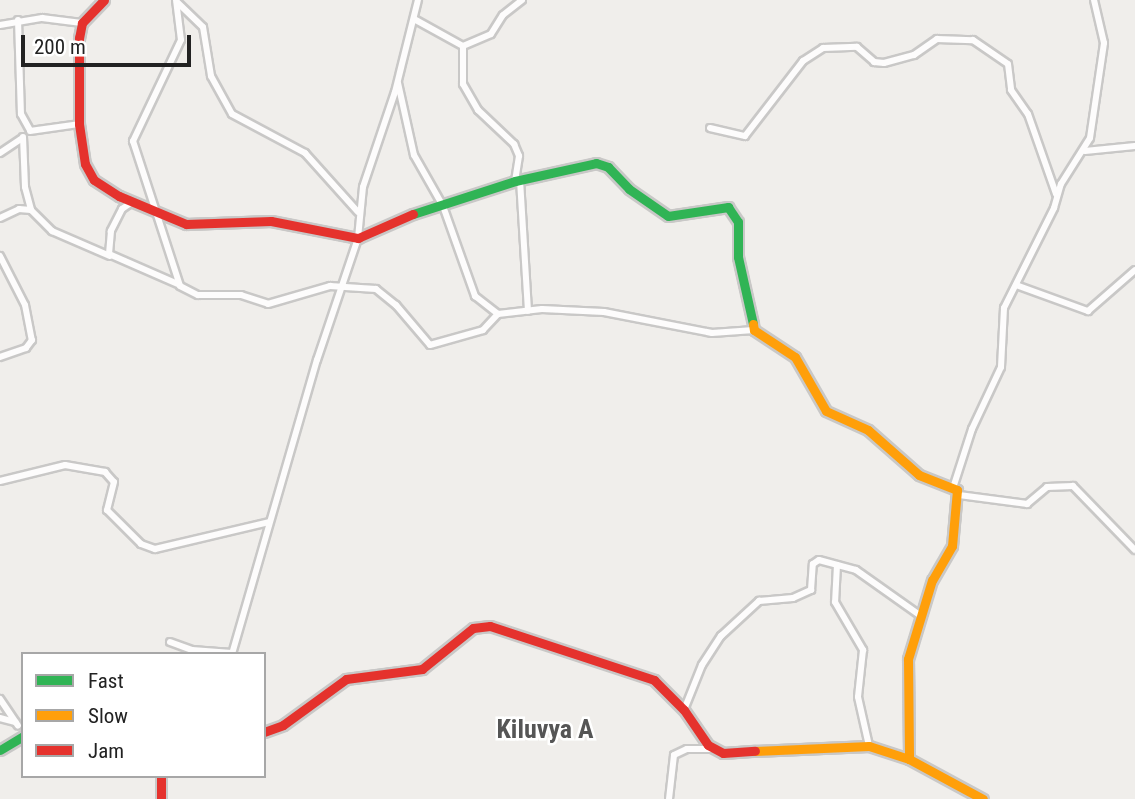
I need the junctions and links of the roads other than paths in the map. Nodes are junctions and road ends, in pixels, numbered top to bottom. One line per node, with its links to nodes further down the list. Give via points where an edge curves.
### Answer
1 (104, 0): 8 (street)
2 (418, 0): 6 (street)
3 (523, 0): 10 (street, via 503,15 491,34)
4 (1094, 0): 17 (street, via 1104,43)
5 (176, 1): 26 (street, via 181,40 133,141); 27 (street, via 203,27 211,76 232,114 305,153)
6 (414, 19): 10 (street); 11 (street)
7 (19, 20): 8 (street); 9 (street); 14 (street, via 22,114)
8 (82, 23): 12 (street)
9 (0, 25)
10 (463, 46): 19 (street, via 463,85 478,110 514,144)
11 (397, 81): 23 (street, via 414,155); 27 (street)
12 (79, 124): 14 (street); 21 (street, via 89,174)
13 (710, 128): 20 (street, via 745,136 803,61 823,48 857,47 870,60 884,64 914,55 937,39 973,40 1008,64 1011,90 1028,114)
14 (30, 130): 15 (street)
15 (23, 137): 18 (street); 25 (street, via 24,187)
16 (1135, 146): 17 (street)
17 (1085, 151): 20 (street)
18 (0, 153)
19 (518, 180): 23 (street); 36 (street); 38 (street, via 596,163 608,167 629,189 668,216 728,206 738,222 738,257 747,281)
20 (1056, 194): 34 (street)
21 (119, 196): 22 (street); 24 (street)
22 (132, 202): 24 (street); 26 (street)
23 (443, 206): 29 (street, via 391,219); 37 (street, via 475,296)
24 (122, 209): 31 (street, via 107,244)
25 (31, 210): 28 (street, via 19,209); 31 (street, via 52,231)
26 (156, 212): 29 (street, via 192,225 271,220); 33 (street)
27 (358, 212): 29 (street)
28 (0, 218)
29 (358, 238): 35 (street)
30 (0, 256): 39 (street, via 25,305 32,340 26,348)
31 (110, 256): 33 (street)
32 (1135, 270): 34 (street, via 1088,311)
33 (178, 284): 35 (street, via 198,295 241,295 268,304)
34 (1016, 285): 41 (street, via 1004,308 1001,367 972,429)
35 (340, 286): 37 (street, via 385,293 430,345 483,330); 43 (street)
36 (527, 311): 37 (street); 38 (street, via 593,311 722,334)
37 (498, 314)
38 (754, 330): 41 (street, via 795,357 826,411 868,430 919,475)
39 (0, 357)
40 (0, 481): 43 (street, via 65,465 105,472 114,482 107,510 141,544 155,549)
41 (954, 485): 42 (street)
42 (959, 495): 44 (street, via 1027,504 1046,487 1073,486); 46 (street, via 952,546 932,580)
43 (270, 522): 49 (street)
44 (1135, 550)
45 (837, 565): 46 (street, via 856,570); 51 (street, via 816,562 811,590 793,598 759,601 743,614 712,648); 55 (street, via 835,602 863,650 858,697)
46 (920, 616): 58 (street, via 908,659)
47 (170, 642): 48 (street)
48 (212, 652)
49 (233, 652)
50 (0, 699): 52 (street, via 16,724)
51 (684, 710): 53 (street, via 664,687 644,675 490,626 472,628 422,669 346,679 283,725); 57 (street)
52 (0, 718)
53 (266, 731)
54 (21, 737): 56 (street)
55 (869, 746): 57 (street, via 734,754); 58 (street)
56 (0, 750)
57 (714, 750): 61 (street, via 687,749 674,755)
58 (909, 759): 62 (street)
59 (161, 778): 60 (street)
60 (161, 799)
61 (669, 799)
62 (983, 799)

